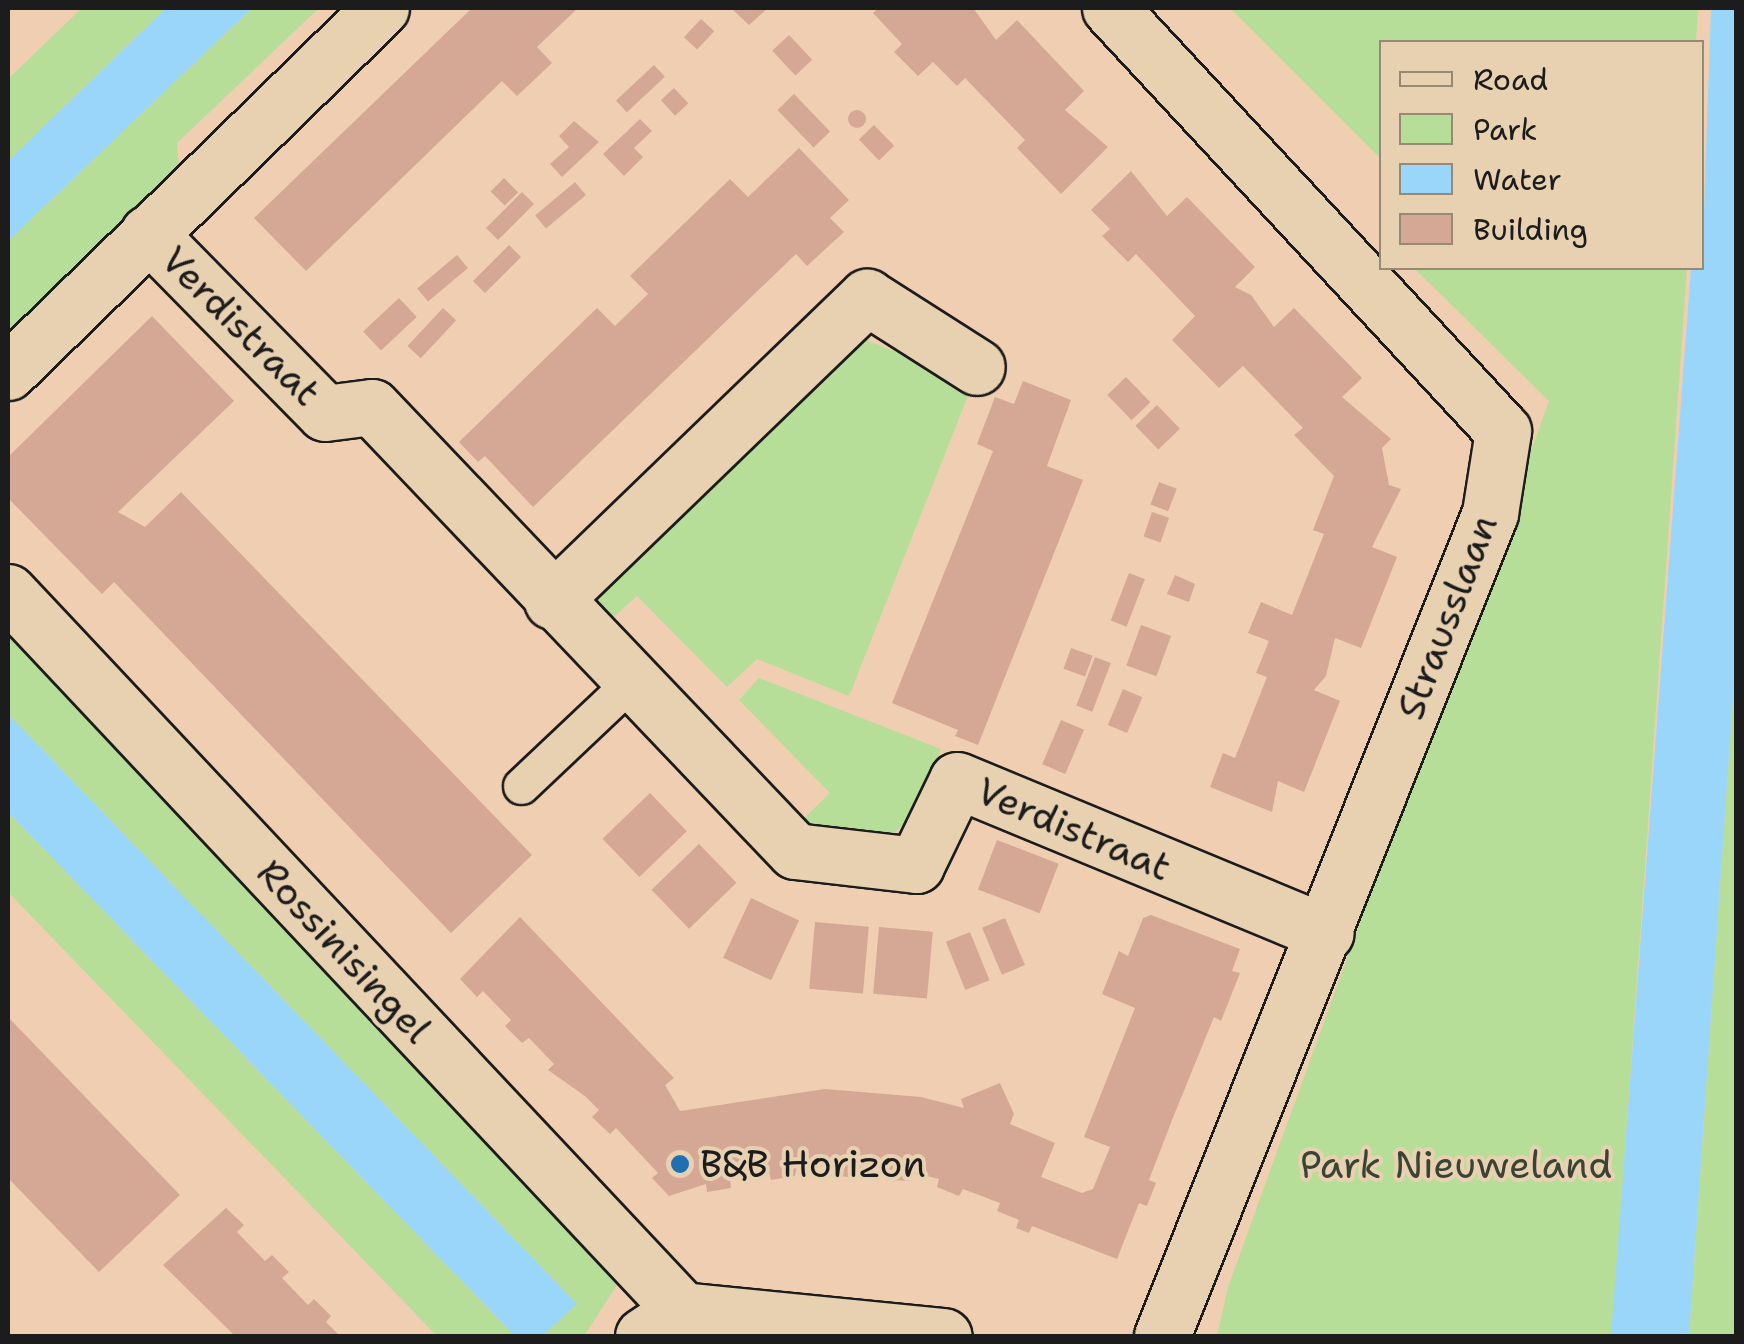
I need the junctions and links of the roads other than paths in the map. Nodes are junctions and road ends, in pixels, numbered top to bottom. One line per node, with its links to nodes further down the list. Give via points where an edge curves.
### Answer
1 (381, 8): 3 (street)
2 (1110, 8): 10 (street, Strausslaan, via 1503,431 1490,513)
3 (148, 233): 5 (street); 7 (street, Verdistraat, via 325,413 372,407)
4 (977, 367): 7 (street, via 867,297)
5 (8, 372)
6 (8, 592): 11 (street, Rossinisingel)
7 (552, 600): 8 (street, Verdistraat)
8 (632, 681): 9 (lane); 10 (street, Verdistraat, via 794,851 916,865 957,780)
9 (521, 786)
10 (1326, 934): 13 (street, Strausslaan)
11 (662, 1324): 12 (street)
12 (944, 1336)
13 (1162, 1336)

